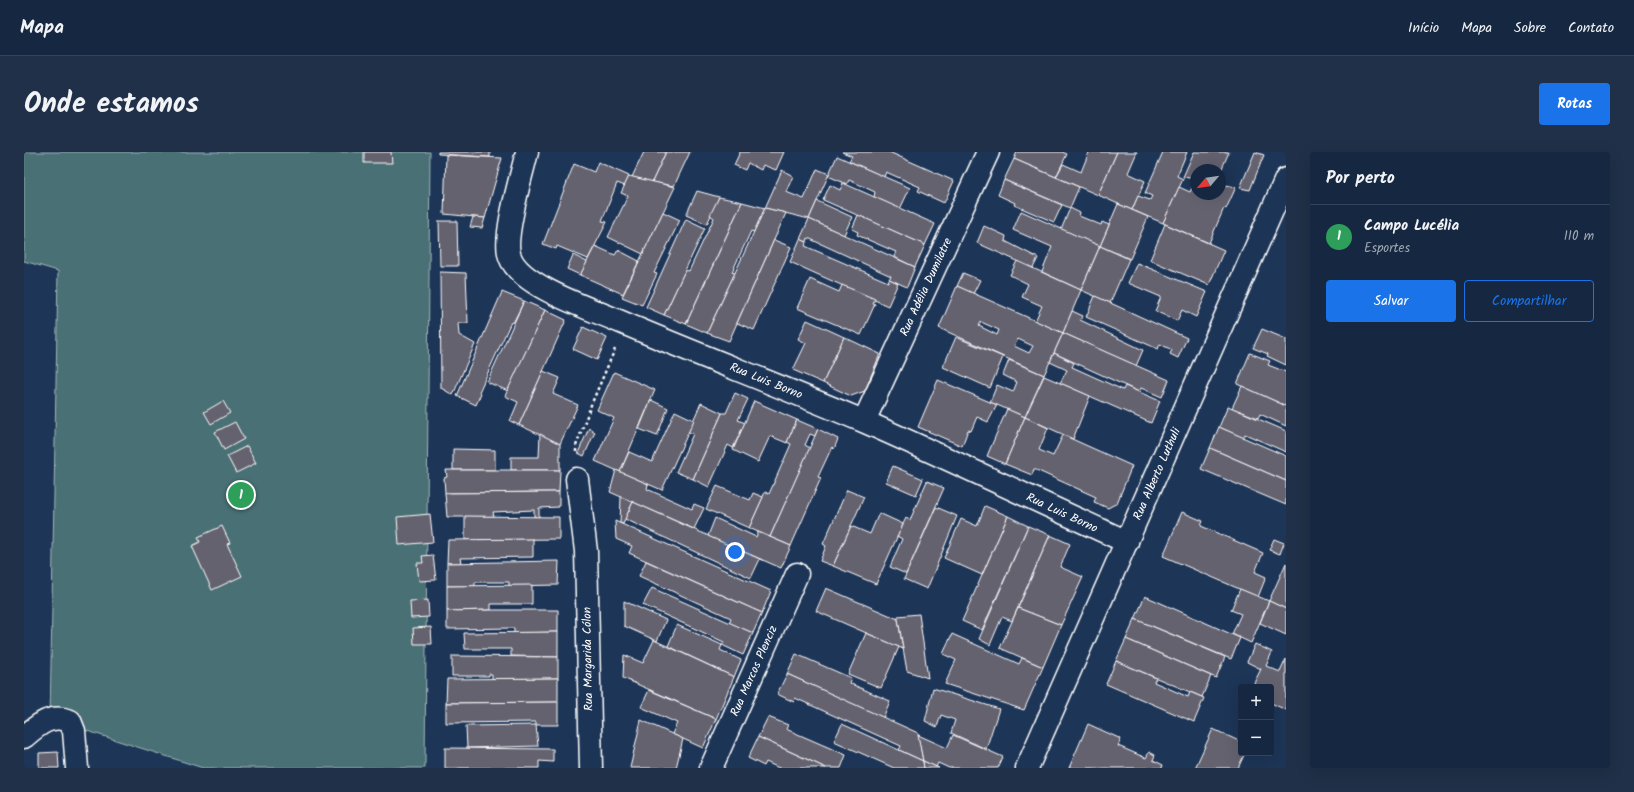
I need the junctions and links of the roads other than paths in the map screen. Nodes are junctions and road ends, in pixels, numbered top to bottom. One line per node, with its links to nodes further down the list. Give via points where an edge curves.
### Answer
1 (527, 152): 4 (street, Rua Luis Borno, via 509,231 510,257 524,277 543,288 626,324)
2 (988, 152): 4 (street, Rua Adélia Dumilatre)
3 (1286, 179): 6 (street, Rua Alberto Luthuli)
4 (864, 421): 6 (street, Rua Luis Borno)
5 (577, 479): 10 (street, Rua Margarida Cólon, via 586,550)
6 (1127, 542): 12 (street, Rua Alberto Luthuli)
7 (797, 574): 11 (street, Rua Marcos Plenciz)
8 (30, 732): 9 (street, via 50,719 61,717 70,721 74,731)
9 (77, 768)
10 (591, 768)
11 (711, 768)
12 (1027, 768)

